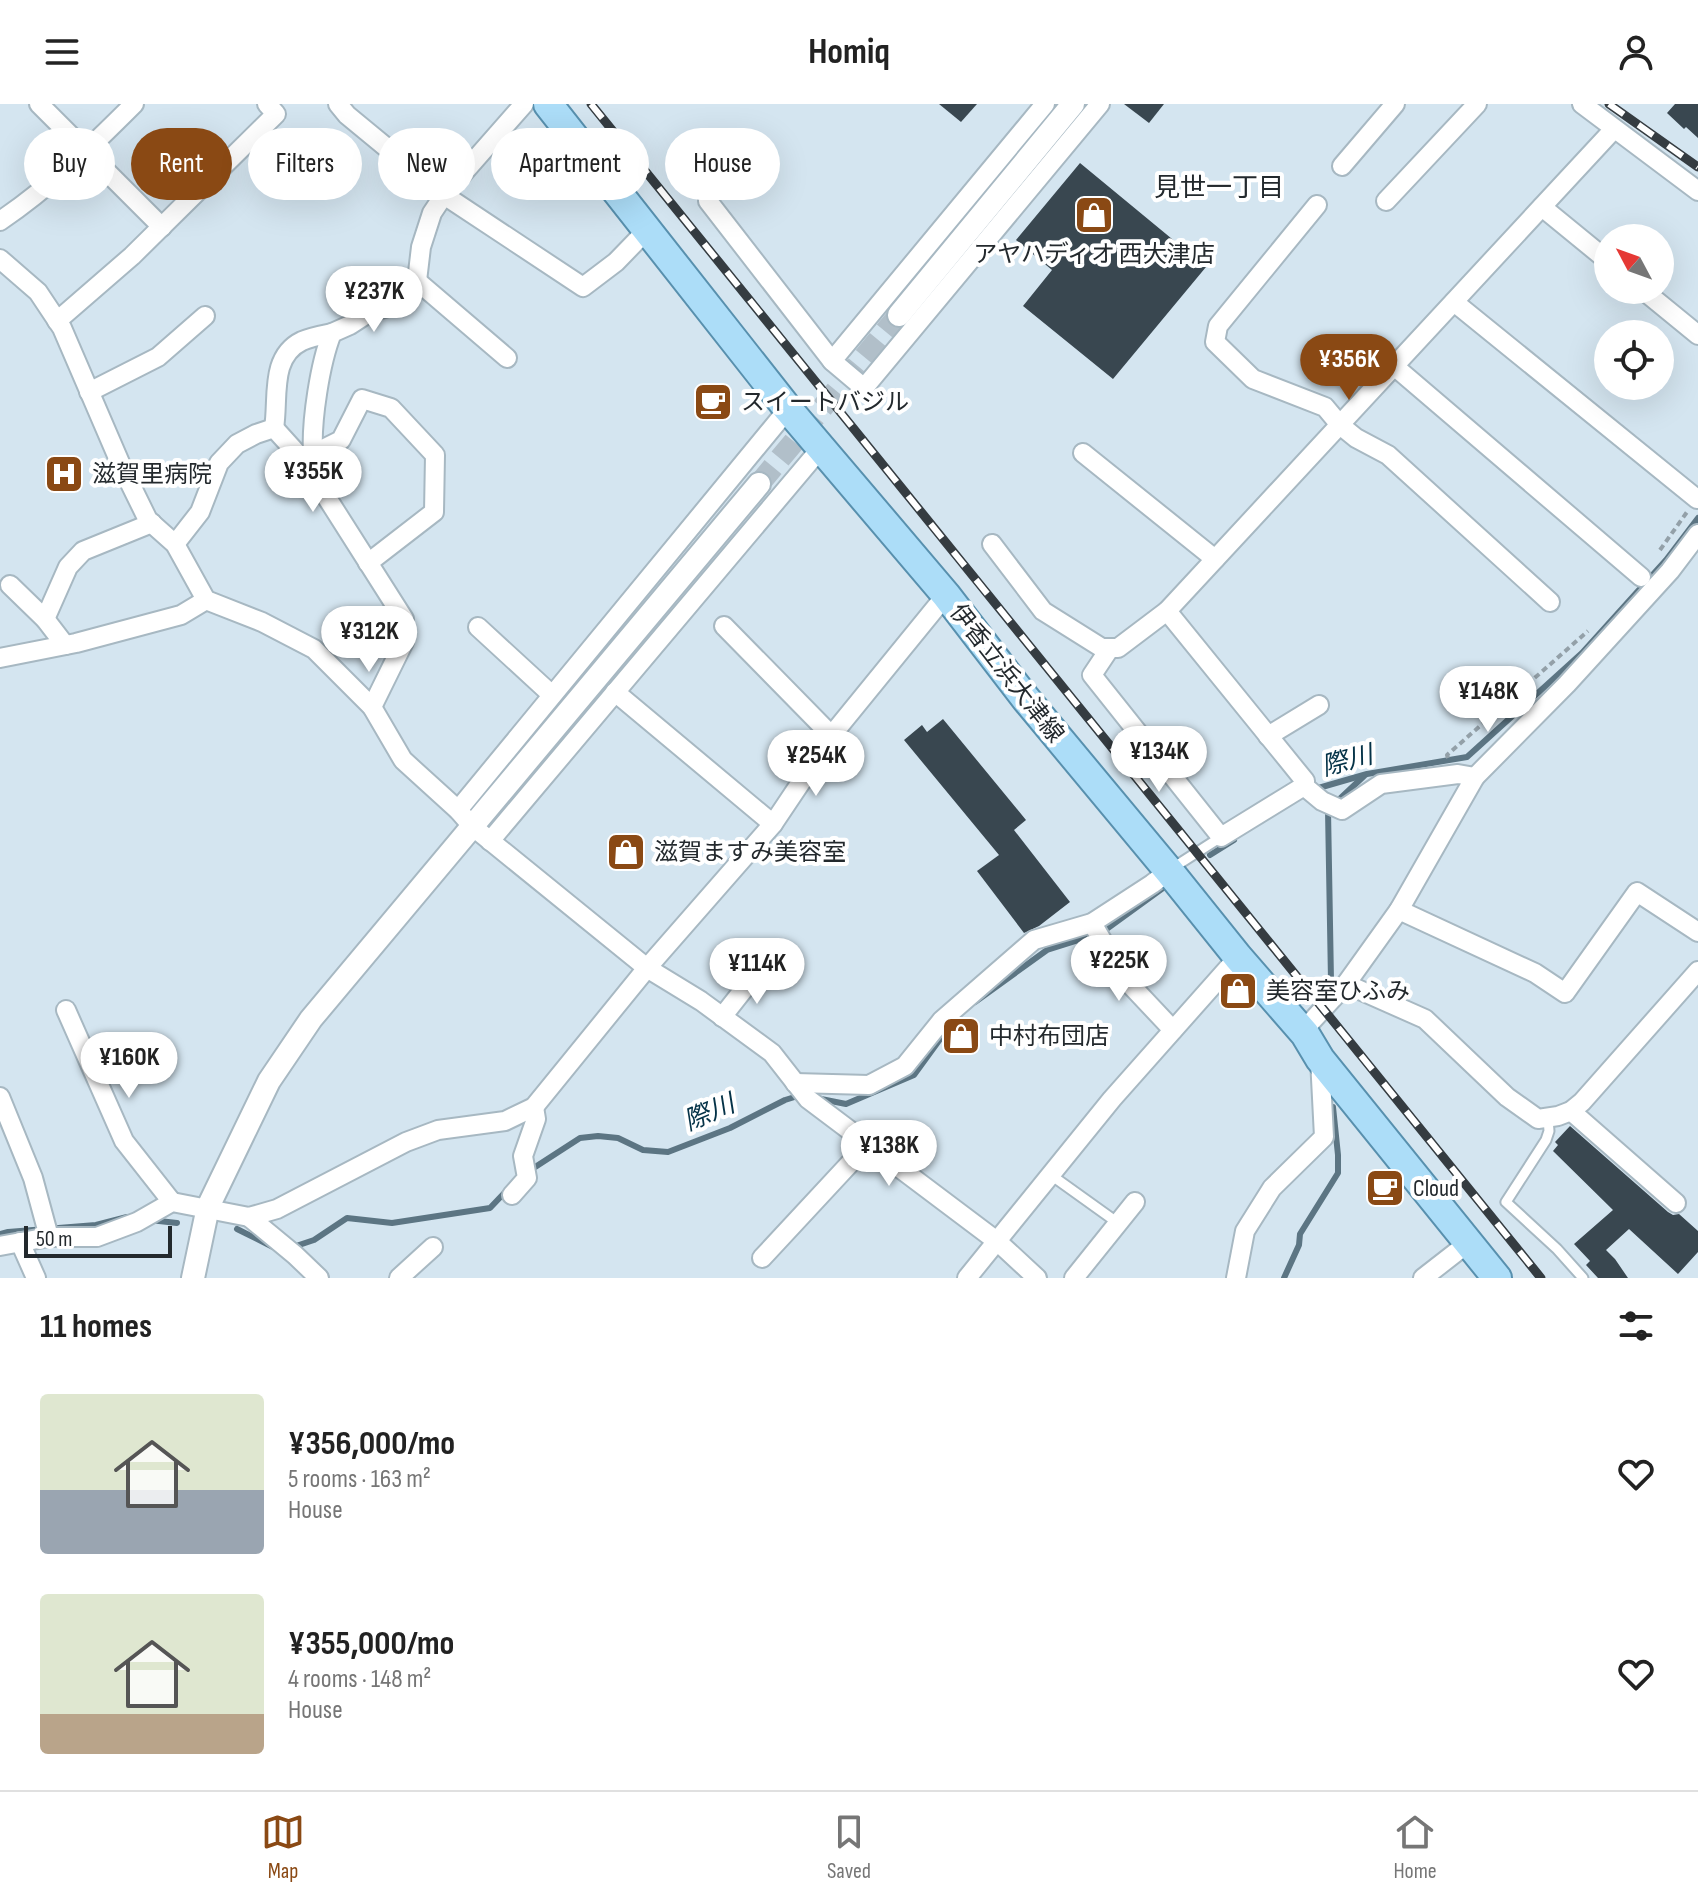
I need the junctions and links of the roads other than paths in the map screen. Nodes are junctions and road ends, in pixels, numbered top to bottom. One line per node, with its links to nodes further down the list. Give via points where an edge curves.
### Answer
1 (39, 104): 13 (street)
2 (134, 104): 14 (street)
3 (267, 104): 29 (street, via 276,114)
4 (338, 104): 16 (street)
5 (524, 104): 17 (street)
6 (548, 104): 30 (main road, 伊香立浜大津線)
7 (1045, 104): 42 (street)
8 (1073, 104): 36 (street)
9 (1100, 104): 42 (street, via 864,388)
10 (1395, 104): 18 (street)
11 (1477, 104): 25 (street)
12 (1582, 104): 15 (street)
13 (62, 128)
14 (110, 128)
15 (1614, 129): 20 (street); 27 (street)
16 (378, 141)
17 (475, 160)
18 (1342, 166)
19 (115, 181): 29 (street)
20 (1698, 191)
21 (28, 200): 28 (street)
22 (441, 200): 33 (street, via 421,247)
23 (452, 200): 30 (street, via 583,287)
24 (708, 201): 42 (street)
25 (1386, 201)
26 (1317, 205): 46 (street, via 1218,326 1215,342 1253,379 1325,407)
27 (1542, 207): 31 (street); 34 (street)
28 (0, 221)
29 (162, 227): 38 (street)
30 (647, 230): 45 (main road, 伊香立浜大津線)
31 (1594, 250)
32 (0, 259): 38 (street, via 38,292)
33 (417, 281): 39 (street, via 403,303 370,312); 41 (street)
34 (1454, 302): 43 (street); 52 (street)
35 (1660, 304): 40 (street)
36 (899, 315)
37 (205, 316): 44 (street, via 158,357)
38 (57, 321): 44 (street)
39 (332, 333): 47 (street, via 298,343 285,356 278,372); 50 (street)
40 (1698, 335)
41 (507, 358)
42 (832, 361)
43 (1394, 366): 46 (street); 59 (street)
44 (89, 392): 53 (street)
45 (788, 409): 48 (main road, 伊香立浜大津線); 72 (street)
46 (1340, 425): 57 (street); 63 (street, via 1388,455)
47 (274, 428): 50 (street); 55 (street, via 237,444 219,463 200,512)
48 (821, 448): 61 (main road, 伊香立浜大津線); 71 (street)
49 (1083, 453): 57 (street)
50 (308, 457): 58 (street); 58 (street, via 341,440 362,399 391,408 435,455 434,512)
51 (759, 484): 79 (street)
52 (1697, 499)
53 (152, 523): 55 (street); 65 (street, via 83,551 68,567)
54 (1698, 534): 77 (street, via 1567,684)
55 (175, 544): 62 (street)
56 (992, 544): 69 (street, via 1043,611)
57 (1215, 559): 64 (street)
58 (368, 563): 74 (street, via 404,619 404,642)
59 (1641, 577)
60 (10, 585): 65 (street)
61 (946, 595): 75 (street); 83 (main road, 伊香立浜大津線)
62 (206, 600): 68 (street, via 181,615); 74 (street, via 314,649)
63 (1550, 602)
64 (1167, 611): 69 (street, via 1118,648); 76 (street)
65 (45, 619): 68 (street)
66 (724, 626): 75 (street)
67 (478, 627): 72 (street)
68 (65, 645): 70 (street)
69 (1110, 648): 81 (street, via 1092,675)
70 (0, 658)
71 (615, 692): 80 (street); 82 (street)
72 (552, 695): 79 (street)
73 (1319, 705): 76 (street)
74 (372, 707): 79 (street, via 403,760)
75 (832, 736): 80 (street)
76 (1268, 736): 78 (street)
77 (1475, 777): 78 (street, via 1458,774 1381,784 1342,810); 84 (street)
78 (1304, 786): 81 (street)
79 (465, 818): 82 (street); 108 (street, via 269,1081)
80 (773, 824): 88 (street)
81 (1221, 837): 83 (lane)
82 (490, 841): 88 (street)
83 (1169, 871): 85 (street); 87 (main road, 伊香立浜大津線)
84 (1399, 910): 86 (street, via 1535,973 1565,993 1637,892); 91 (street)
85 (1093, 924): 94 (street, via 1124,978); 97 (street, via 1034,940 942,1020 905,1066 869,1085)
86 (1698, 932)
87 (1238, 957): 94 (street); 95 (main road, 伊香立浜大津線)
88 (647, 968): 93 (street); 99 (street)
89 (759, 970): 93 (street)
90 (1698, 971): 100 (street)
91 (1346, 984): 95 (street); 101 (street, via 1425,1019 1507,1097 1538,1119)
92 (66, 1010): 107 (street, via 124,1141)
93 (722, 1017): 97 (street, via 772,1053)
94 (1173, 1030): 103 (street)
95 (1305, 1034): 96 (main road, 伊香立浜大津線)
96 (1320, 1059): 114 (main road, 伊香立浜大津線); 125 (street, via 1324,1137 1272,1188 1245,1231)
97 (800, 1089): 102 (street)
98 (0, 1097): 111 (street, via 33,1178)
99 (534, 1107): 104 (street, via 536,1119 524,1159 527,1178); 109 (street, via 505,1121 438,1130 406,1142 277,1209)
100 (1571, 1111): 101 (street); 106 (street)
101 (1548, 1119): 128 (lane, via 1546,1140 1506,1202)
102 (867, 1145): 113 (street); 117 (street)
103 (1051, 1175): 110 (lane); 113 (street)
104 (512, 1195)
105 (1135, 1202): 110 (street)
106 (1676, 1203)
107 (165, 1206): 108 (street); 111 (street, via 97,1237)
108 (207, 1210): 109 (street); 119 (street)
109 (249, 1217): 120 (street)
110 (1118, 1223): 124 (street)
111 (49, 1236): 112 (street)
112 (20, 1242): 115 (street); 118 (street)
113 (998, 1242): 122 (street); 123 (street)
114 (1468, 1243): 126 (street); 127 (main road, 伊香立浜大津線)
115 (0, 1246)
116 (433, 1247): 121 (street)
117 (762, 1258)
118 (36, 1278)
119 (193, 1278)
120 (319, 1278)
121 (399, 1278)
122 (967, 1278)
123 (1037, 1278)
124 (1074, 1278)
125 (1236, 1278)
126 (1423, 1278)
127 (1497, 1278)
128 (1583, 1278)

